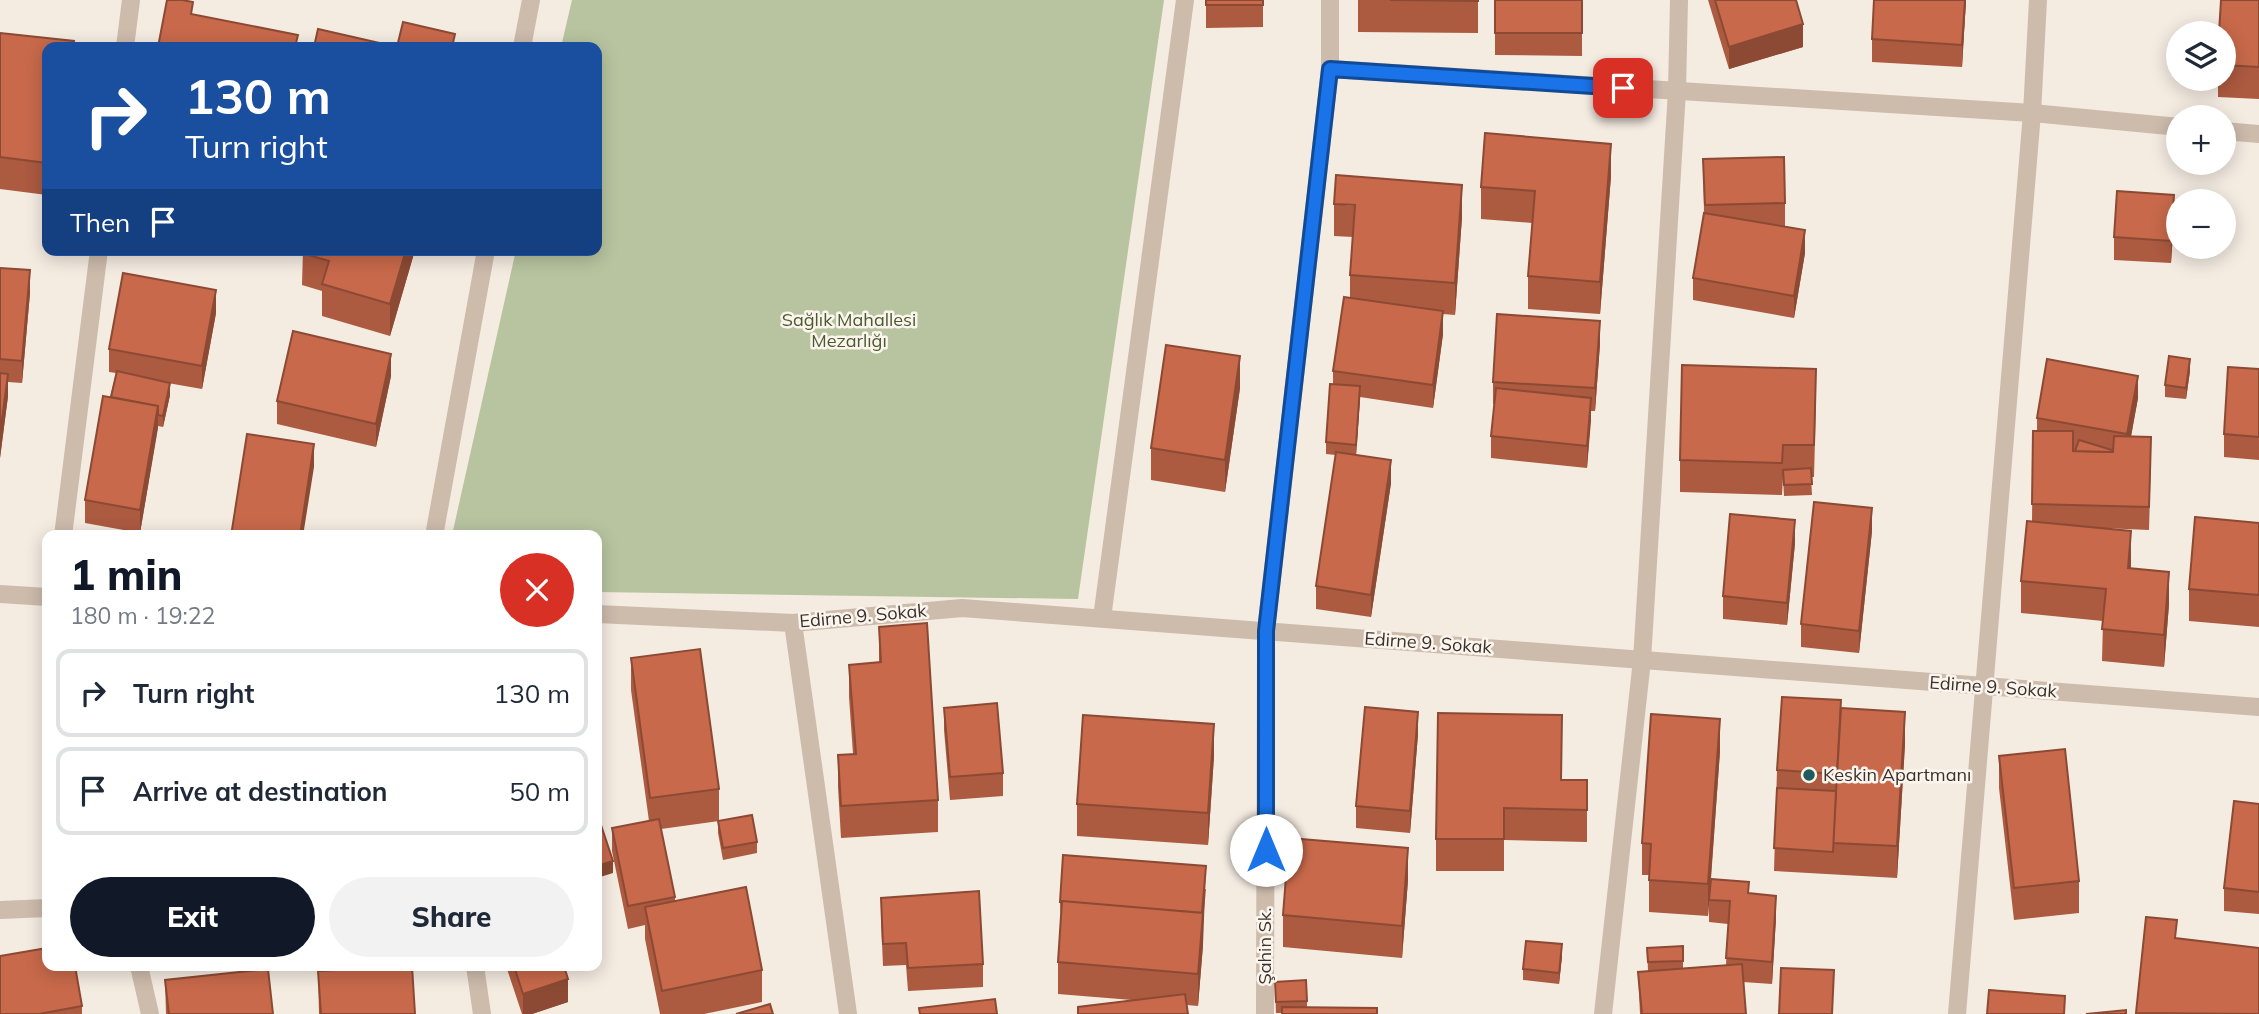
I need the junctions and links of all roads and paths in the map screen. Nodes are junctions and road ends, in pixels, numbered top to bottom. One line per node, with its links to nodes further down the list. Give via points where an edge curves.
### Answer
1 (131, 0): 7 (street)
2 (531, 0): 8 (street)
3 (1185, 0): 22 (street)
4 (1329, 0): 9 (street, Şahin Sk.)
5 (1679, 0): 10 (street)
6 (2038, 0): 11 (street)
7 (126, 42)
8 (523, 42)
9 (1330, 69): 10 (street); 24 (street, Şahin Sk.)
10 (1677, 91): 11 (street); 25 (street)
11 (2032, 113): 12 (street); 26 (street)
12 (2166, 126)
13 (2236, 132): 14 (street)
14 (2259, 134)
15 (98, 256): 17 (street)
16 (485, 256): 18 (street)
17 (64, 530)
18 (435, 530)
19 (0, 594): 20 (street)
20 (42, 597)
21 (602, 614): 23 (street, Edirne 9. Sokak)
22 (1102, 618): 23 (street, Edirne 9. Sokak, via 962,608); 24 (street, Edirne 9. Sokak)
23 (793, 623): 34 (street)
24 (1266, 631): 25 (street, Edirne 9. Sokak); 35 (street, Şahin Sk.)
25 (1642, 660): 26 (street, Edirne 9. Sokak); 36 (street)
26 (1985, 686): 27 (street, Edirne 9. Sokak); 37 (street)
27 (2259, 707)
28 (42, 908): 29 (street)
29 (0, 910)
30 (140, 971): 32 (street)
31 (476, 971): 33 (street)
32 (150, 1014)
33 (482, 1014)
34 (848, 1014)
35 (1265, 1014)
36 (1603, 1014)
37 (1957, 1014)

